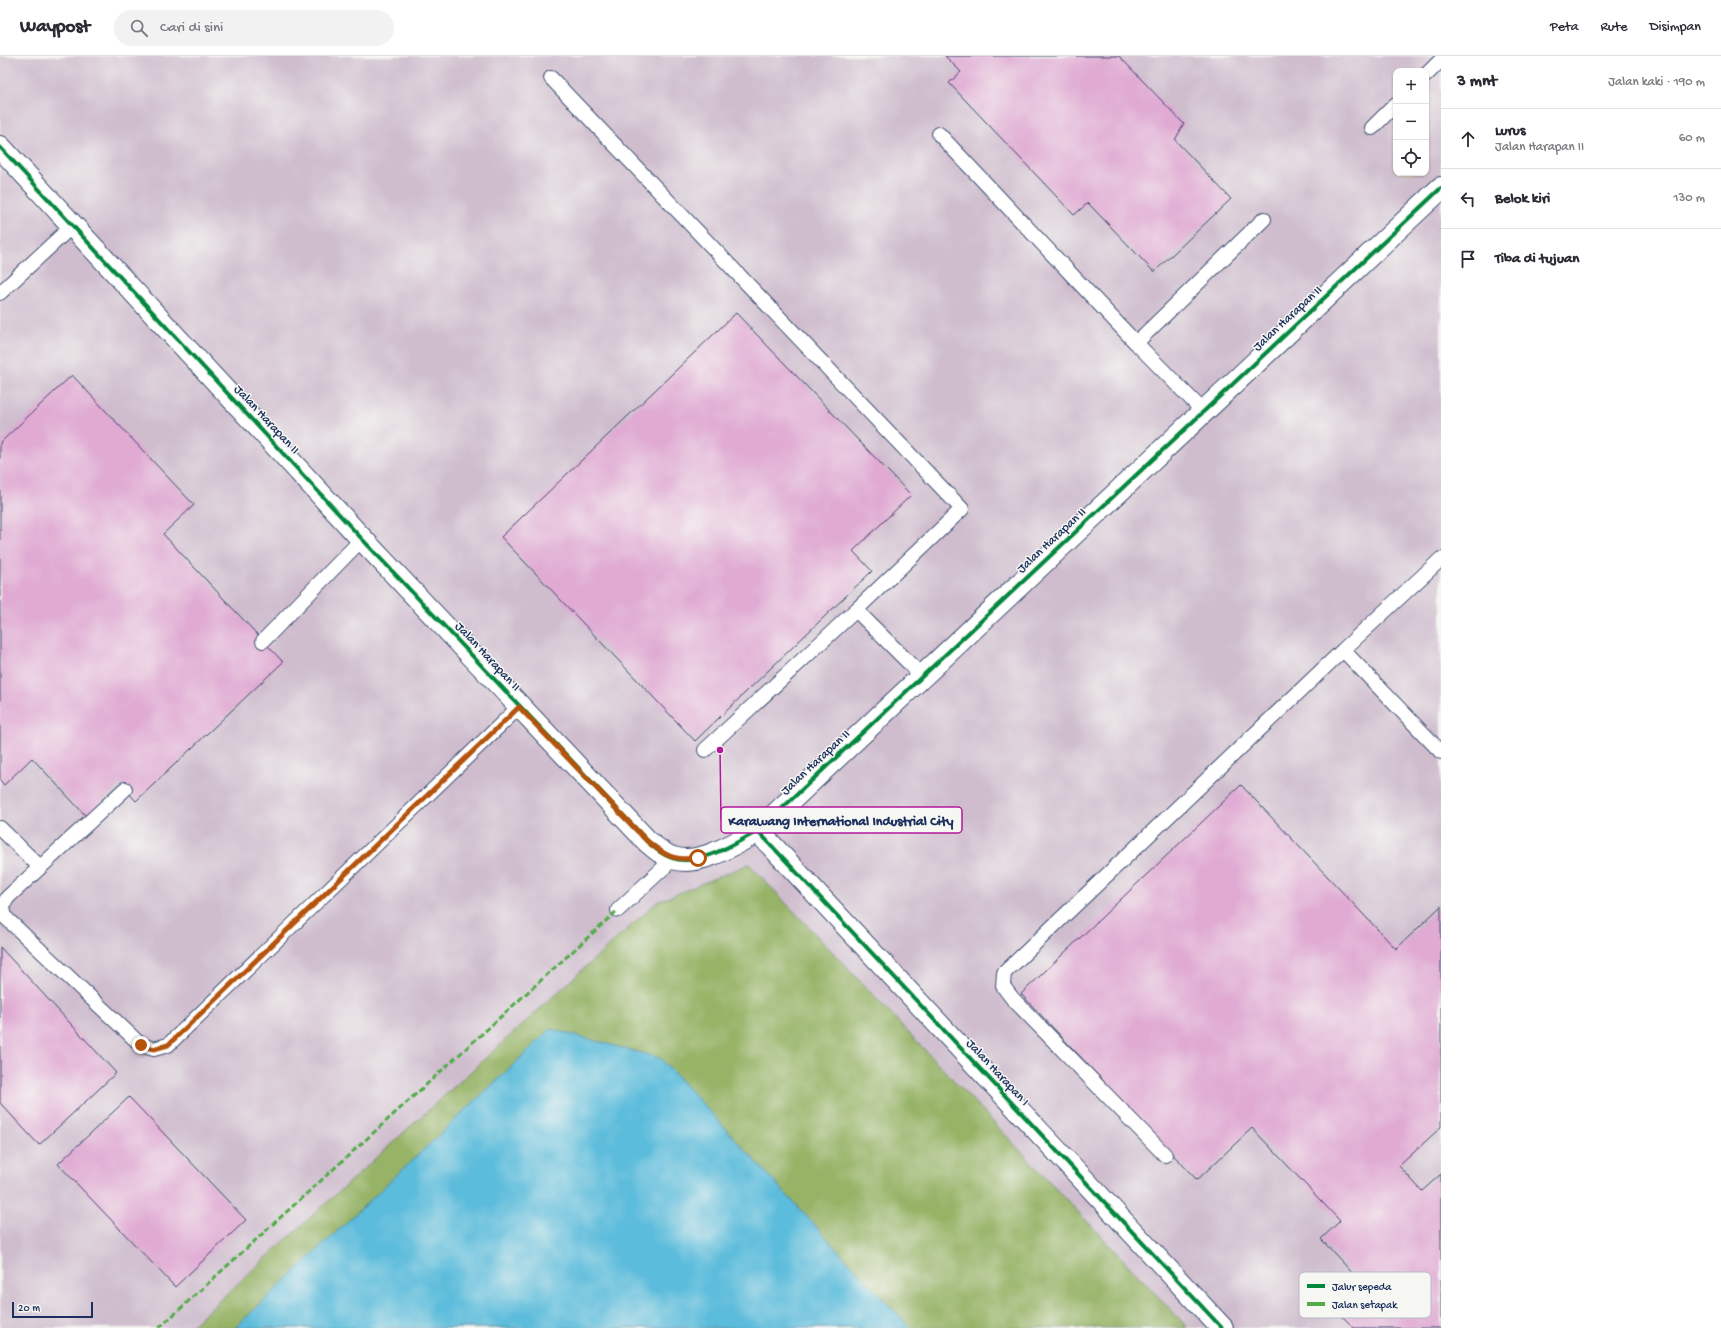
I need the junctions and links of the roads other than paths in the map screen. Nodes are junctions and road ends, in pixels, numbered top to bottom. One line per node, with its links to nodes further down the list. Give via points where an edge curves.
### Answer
1 (1441, 60): 2 (lane)
2 (1429, 71)
3 (551, 78): 16 (lane, via 962,509)
4 (1393, 107): 5 (lane)
5 (1372, 128)
6 (939, 134): 12 (lane)
7 (0, 147): 10 (street, Jalan Harapan II)
8 (1441, 188): 13 (street, Jalan Harapan II)
9 (1264, 219): 12 (lane)
10 (73, 225): 11 (lane); 14 (street, Jalan Harapan II)
11 (0, 293)
12 (1136, 343): 13 (lane)
13 (1204, 412): 19 (street, Jalan Harapan II)
14 (362, 539): 17 (lane); 20 (street, Jalan Harapan II)
15 (1441, 559): 18 (lane)
16 (856, 610): 19 (lane); 21 (lane)
17 (263, 641)
18 (1343, 650): 22 (lane); 30 (lane, via 1004,973 1003,986 1012,998)
19 (922, 676): 25 (street, Jalan Harapan II)
20 (519, 707): 26 (street, Jalan Harapan II, via 647,841 660,852); 28 (lane, via 168,1045 154,1049 141,1045 5,916)
21 (705, 750)
22 (1441, 752)
23 (125, 789): 27 (lane)
24 (0, 828): 27 (lane)
25 (758, 831): 26 (street, Jalan Harapan II, via 719,852 686,860); 31 (street, Jalan Harapan I)
26 (674, 858): 29 (lane)
27 (40, 868): 28 (lane, via 8,897)
28 (1, 909)
29 (618, 910)
30 (1165, 1155)
31 (1222, 1328)

